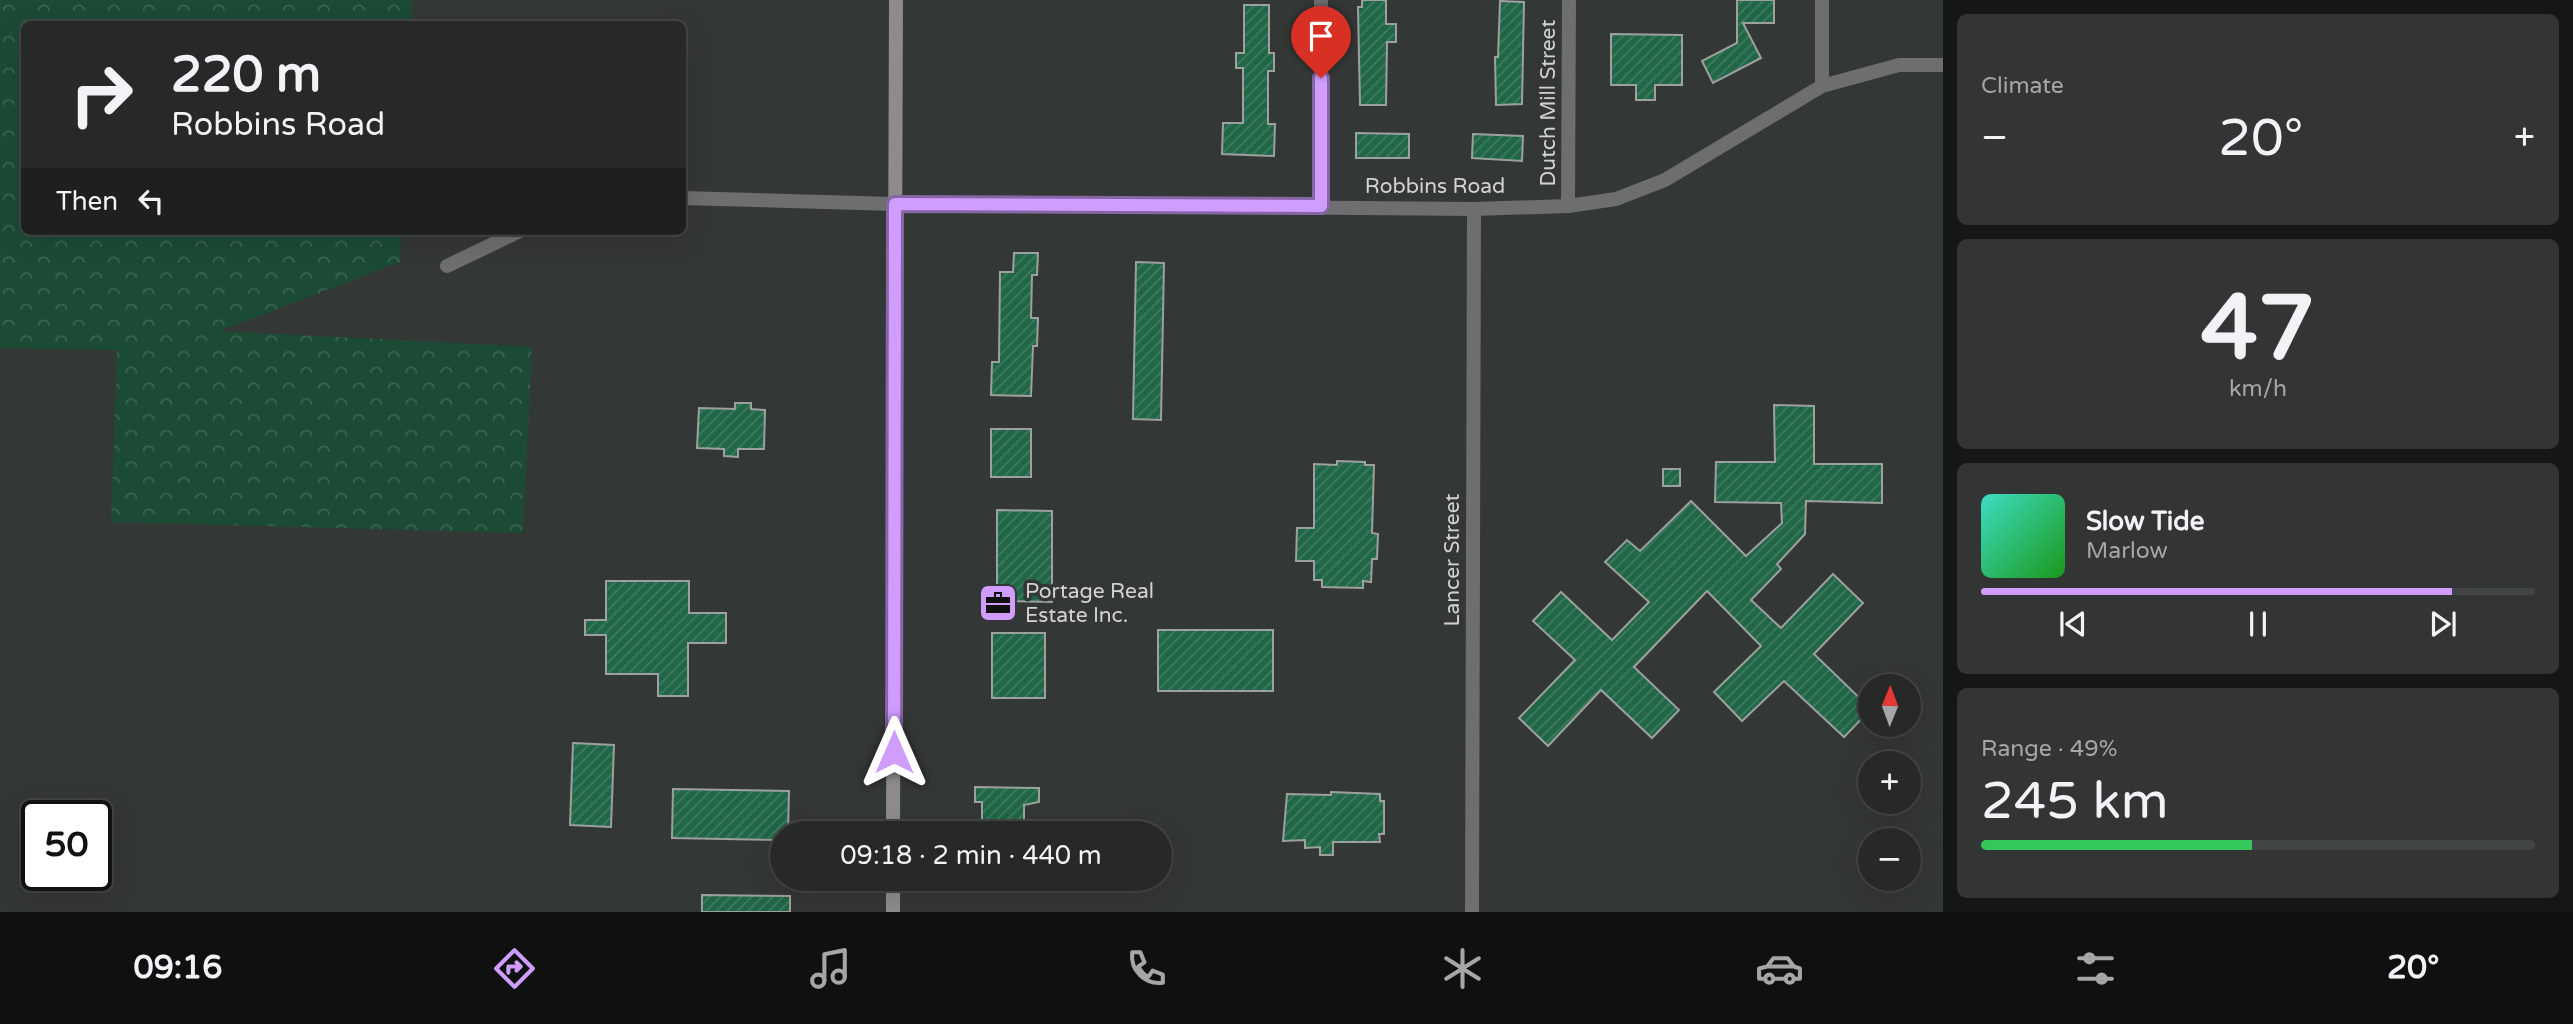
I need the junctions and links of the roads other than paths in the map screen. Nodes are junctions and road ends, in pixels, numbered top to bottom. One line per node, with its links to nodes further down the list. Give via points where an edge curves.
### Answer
1 (896, 0): 8 (main road)
2 (1321, 0): 9 (street)
3 (1569, 0): 10 (street, Dutch Mill Street)
4 (1822, 0): 6 (street)
5 (1943, 65): 6 (street, Robbins Road, via 1899,65)
6 (1822, 86): 10 (street, Robbins Road, via 1665,180 1616,199)
7 (686, 198): 8 (street, Robbins Road)
8 (895, 204): 9 (street, Robbins Road); 14 (main road)
9 (1321, 206): 11 (street, Robbins Road)
10 (1568, 206): 11 (street, Robbins Road)
11 (1474, 209): 17 (street, Lancer Street)
12 (511, 235): 13 (street)
13 (447, 265)
14 (893, 821)
15 (893, 891): 16 (main road)
16 (893, 912)
17 (1472, 912)

